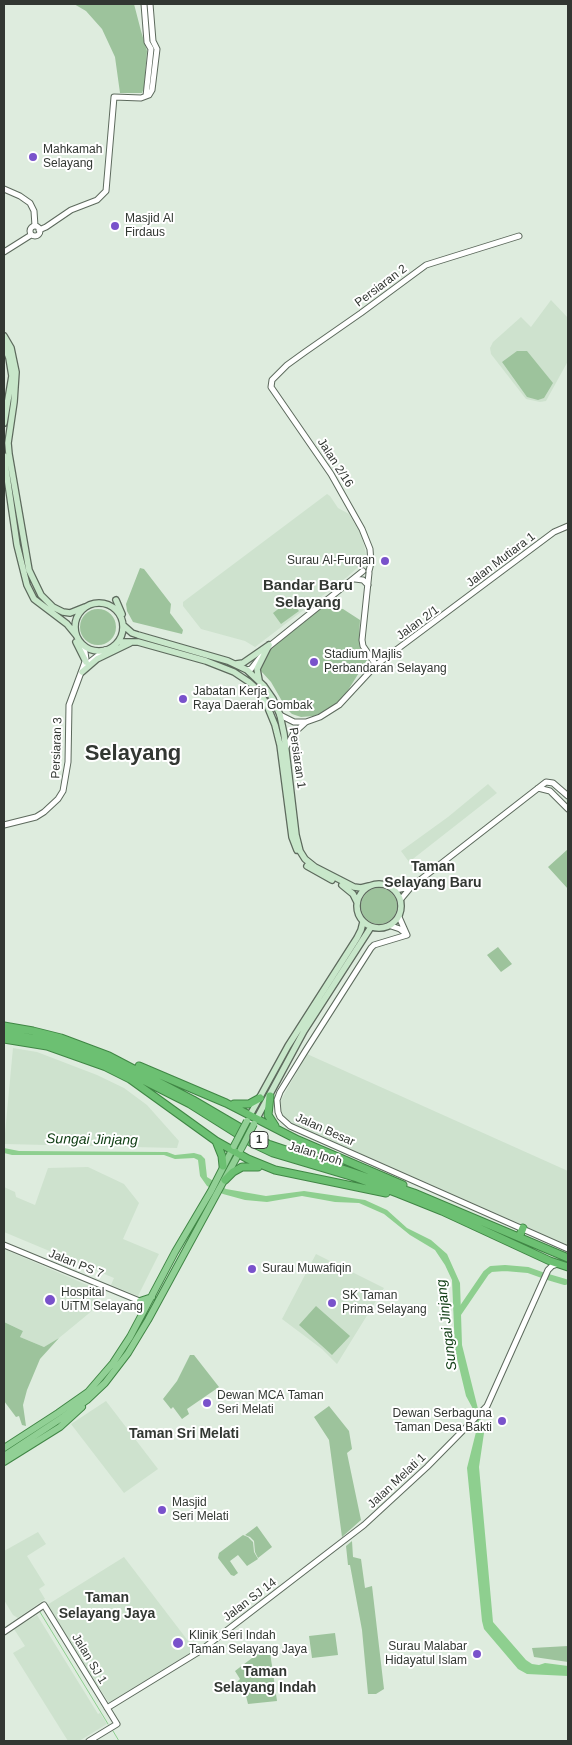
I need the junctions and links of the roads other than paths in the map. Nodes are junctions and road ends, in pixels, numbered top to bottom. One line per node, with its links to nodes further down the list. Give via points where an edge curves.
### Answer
1 (144, 4): 3 (street, via 151,57)
2 (150, 4): 3 (street, via 157,56 152,90)
3 (146, 96): 5 (street, via 114,97 104,194 67,212 46,227)
4 (4, 188): 5 (street, via 30,203)
5 (37, 228): 7 (street, via 37,236 31,235)
6 (519, 236): 10 (street, Persiaran 2, via 426,265 287,365)
7 (4, 252)
8 (4, 336): 12 (main road, via 16,372)
9 (4, 344): 11 (main road, via 12,376)
10 (270, 383): 15 (street, Jalan 2/16, via 342,491 362,529 370,547 371,567)
11 (4, 423)
12 (5, 455): 13 (main road); 21 (main road, via 29,570 47,603)
13 (5, 471): 23 (main road, via 27,585 34,599)
14 (568, 526): 22 (street, Jalan Mutiara 1, via 554,532)
15 (366, 572): 16 (street); 17 (street)
16 (355, 579): 17 (street); 30 (street)
17 (368, 585): 34 (street, via 362,640)
18 (103, 598): 21 (main road)
19 (116, 600): 25 (main road)
20 (85, 607): 21 (main road, via 75,612); 24 (main road, via 97,603 110,606); 26 (main road, via 75,623)
21 (63, 612)
22 (448, 613): 34 (street, Jalan 2/1)
23 (62, 620): 26 (main road); 35 (main road, via 83,654)
24 (123, 625): 25 (main road, Persiaran 1); 27 (main road)
25 (132, 633): 33 (main road, Persiaran 1)
26 (76, 635): 29 (main road)
27 (118, 642): 28 (main road, Persiaran 1); 31 (main road)
28 (135, 642): 32 (main road, Persiaran 1); 35 (main road, via 125,644)
29 (82, 645): 31 (main road, via 92,650); 35 (street, via 87,656)
30 (269, 645): 33 (main road, via 243,663); 36 (street); 37 (main road, via 257,669)
31 (105, 650): 35 (street, Persiaran 3)
32 (206, 661): 36 (main road, via 239,671); 39 (main road, Persiaran 1, via 234,672 258,690)
33 (236, 664): 36 (main road, Persiaran 1)
34 (376, 665): 41 (street, Jalan 2/1, via 339,705)
35 (84, 667): 46 (street, Persiaran 3, via 69,705 68,762 63,791 36,817)
36 (247, 670): 37 (main road, Persiaran 1)
37 (259, 681): 38 (main road, Persiaran 1)
38 (270, 696): 39 (main road); 40 (main road, Persiaran 1)
39 (264, 699): 51 (main road, Persiaran 1, via 277,733 296,849 310,868 348,888)
40 (280, 715): 41 (street, via 294,722); 42 (main road, Persiaran 1)
41 (306, 722): 42 (street, Jalan 2/1)
42 (286, 747): 47 (main road, Persiaran 1, via 296,835 305,859 354,886)
43 (538, 788): 44 (street, via 546,782 553,783); 45 (street, via 550,790); 48 (street)
44 (568, 796)
45 (568, 809)
46 (4, 825)
47 (369, 886): 49 (main road, via 380,884); 51 (main road)
48 (411, 887): 49 (street); 50 (street)
49 (395, 890): 50 (main road)
50 (401, 899): 52 (main road)
51 (357, 902): 53 (main road)
52 (399, 917): 54 (main road); 56 (street)
53 (363, 922): 55 (main road); 63 (main road, via 357,938 288,1046)
54 (391, 926): 55 (main road); 56 (street)
55 (371, 927): 62 (main road, via 304,1031)
56 (407, 934): 76 (street, Jalan Besar, via 371,948 280,1092 278,1112 290,1126)
57 (4, 1026): 60 (highway, Jalan Ipoh / 1)
58 (4, 1033): 66 (highway, Jalan Ipoh / 1, via 46,1041 107,1062 190,1104)
59 (4, 1038): 61 (highway, via 47,1046)
60 (61, 1038): 64 (highway, via 122,1058); 74 (highway, Jalan Ipoh / 1, via 142,1072 268,1144)
61 (106, 1067): 66 (highway); 68 (highway, via 130,1079)
62 (270, 1096): 65 (main road); 67 (highway, via 268,1116)
63 (260, 1098): 64 (highway, via 244,1105); 65 (main road)
64 (226, 1103): 65 (highway)
65 (252, 1119): 67 (highway); 69 (main road, bridge)
66 (232, 1130): 75 (highway, Jalan Ipoh / 1, via 273,1153 373,1184)
67 (281, 1131): 74 (highway)
68 (216, 1141): 69 (highway); 70 (highway)
69 (236, 1150): 70 (main road); 71 (highway); 72 (main road)
70 (224, 1166): 72 (main road)
71 (275, 1170): 72 (highway, via 244,1166); 75 (highway, via 382,1192)
72 (222, 1178): 73 (main road)
73 (214, 1192): 85 (main road, via 180,1242); 89 (main road)
74 (468, 1215): 77 (highway, Jalan Ipoh / 1)
75 (474, 1226): 81 (highway, Jalan Ipoh / 1)
76 (523, 1228): 77 (highway); 79 (street, Jalan Besar)
77 (519, 1237): 80 (highway, Jalan Ipoh / 1)
78 (4, 1245): 86 (street, Jalan PS 7)
79 (568, 1249)
80 (568, 1257)
81 (545, 1258): 82 (highway, Jalan Ipoh / 1); 84 (street)
82 (558, 1264): 83 (highway, Jalan Ipoh / 1); 84 (street)
83 (568, 1267)
84 (548, 1270): 94 (street, Jalan Melati 1, via 486,1406 427,1467)
85 (152, 1297): 86 (main road); 87 (main road)
86 (140, 1301): 87 (street, Jalan PS 7); 88 (street)
87 (148, 1305): 88 (main road); 89 (main road)
88 (143, 1313): 91 (main road, via 113,1363 88,1392)
89 (151, 1314): 90 (main road, via 128,1353)
90 (87, 1400): 92 (main road); 93 (main road, via 60,1427)
91 (4, 1448)
92 (4, 1456)
93 (4, 1462)
94 (328, 1553): 96 (street, Jalan SJ 14, via 200,1651)
95 (4, 1632): 96 (street, Jalan SJ 1, via 44,1604)
96 (107, 1708): 97 (street, Jalan SJ 1, via 117,1724)
97 (89, 1741)

